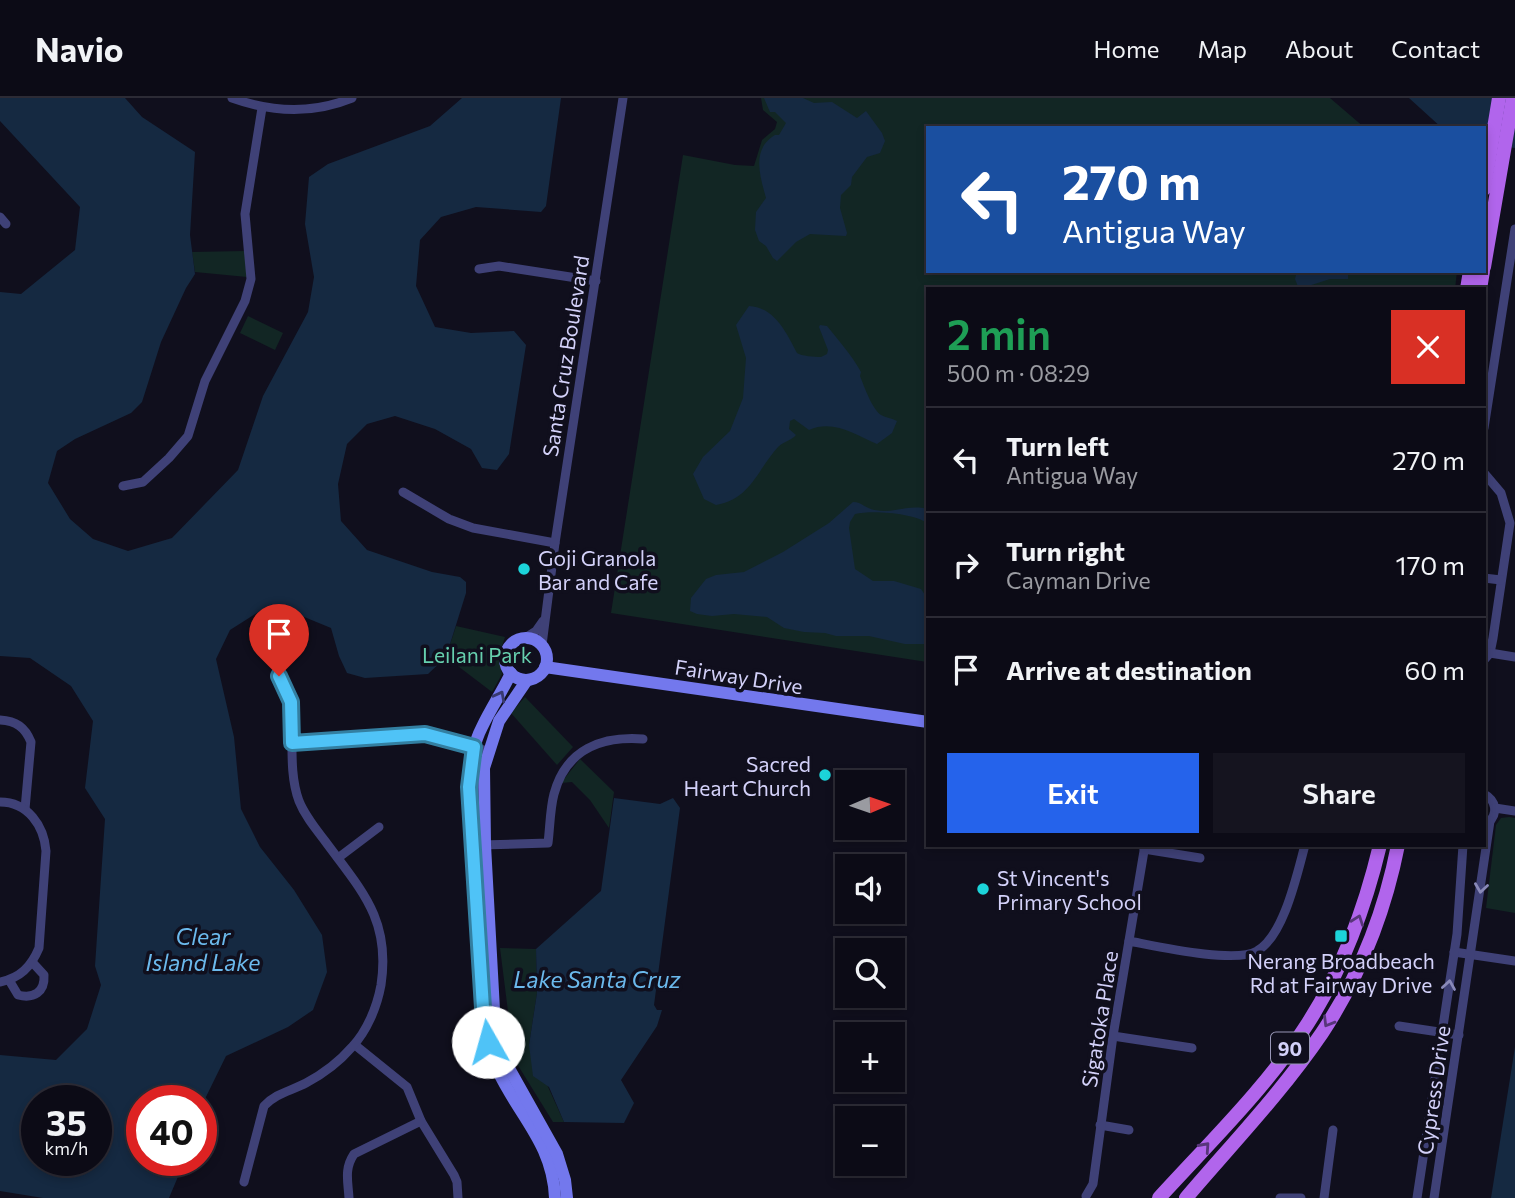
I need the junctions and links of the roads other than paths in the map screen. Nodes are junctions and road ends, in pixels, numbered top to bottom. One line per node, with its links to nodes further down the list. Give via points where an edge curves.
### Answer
1 (232, 98): 6 (street)
2 (352, 98): 6 (street, via 309,109)
3 (623, 98): 12 (street, Santa Cruz Boulevard)
4 (1499, 98): 7 (main road)
5 (1513, 98): 7 (main road)
6 (262, 108): 15 (street, via 245,214 251,279 245,301 205,381 188,436 143,482)
7 (1498, 150): 8 (main road); 10 (main road)
8 (1486, 183)
9 (1515, 229): 13 (street)
10 (1486, 252)
11 (478, 269): 12 (street, via 499,266)
12 (596, 281): 18 (street, Santa Cruz Boulevard)
13 (1486, 415)
14 (1486, 476): 17 (street)
15 (123, 486)
16 (403, 492): 18 (street, via 473,528)
17 (1511, 508): 20 (street)
18 (555, 543): 21 (street, Santa Cruz Boulevard)
19 (1486, 578): 20 (street)
20 (1502, 580): 24 (street)
21 (544, 619): 22 (street); 23 (street, Santa Cruz Boulevard)
22 (525, 638): 23 (street); 27 (street, via 507,652)
23 (542, 645): 26 (street)
24 (1487, 657): 25 (street)
25 (1515, 657)
26 (545, 667): 29 (street); 31 (street, Fairway Drive)
27 (511, 673): 29 (street); 34 (street, one-way to 27)
28 (279, 676): 33 (street, via 291,702)
29 (527, 680): 35 (street, via 499,721)
30 (0, 720): 39 (street, via 19,725 31,742)
31 (926, 722)
32 (643, 739): 43 (street, via 619,737 599,742 563,771 554,794 548,843)
33 (292, 743): 34 (street, via 425,734); 50 (street, via 299,802)
34 (474, 747): 35 (street); 43 (street, via 469,787)
35 (488, 751): 43 (street)
36 (1486, 796): 38 (street)
37 (0, 802): 39 (street)
38 (1495, 808): 40 (street); 41 (street, Cypress Drive)
39 (25, 810): 56 (street, via 41,829 46,851 39,948)
40 (1515, 811)
41 (1487, 823)
42 (379, 827): 50 (street)
43 (479, 845): 68 (street, via 498,1043 557,1154)
44 (1144, 847): 51 (street); 52 (street, Sigatoka Place)
45 (1304, 847): 52 (street, via 1275,934 1257,952 1235,957)
46 (1380, 847): 75 (main road, 90, one-way to 46, via 1308,1023 1349,944)
47 (1397, 847): 76 (main road, 90, one-way to 76, via 1372,935 1336,1010 1299,1065)
48 (1463, 847): 53 (street, Cypress Drive)
49 (1484, 847): 54 (street, Cypress Drive, one-way to 54)
50 (338, 858): 62 (street, via 373,910 383,941 377,1004)
51 (1200, 858)
52 (1129, 941): 61 (street, Sigatoka Place)
53 (1454, 952): 54 (street); 59 (street, Cypress Drive, one-way to 53)
54 (1472, 955): 55 (street); 60 (street, Cypress Drive)
55 (1515, 961)
56 (33, 962): 57 (street); 57 (street, via 44,975 36,995 18,995)
57 (4, 981)
58 (1399, 1026): 59 (street)
59 (1441, 1032): 60 (street); 80 (street, Cypress Drive)
60 (1459, 1035): 81 (street, Cypress Drive)
61 (1113, 1036): 63 (street); 65 (street, Sigatoka Place)
62 (355, 1045): 64 (street, via 407,1087); 69 (street, via 325,1071 264,1105)
63 (1192, 1048)
64 (421, 1121): 71 (street, via 354,1154 348,1163); 72 (street, via 454,1175)
65 (1100, 1125): 66 (street); 70 (street, Sigatoka Place, via 1093,1184)
66 (1129, 1130)
67 (1333, 1130): 79 (street)
68 (559, 1181): 73 (street); 74 (street)
69 (244, 1182)
70 (1086, 1196)
71 (349, 1198)
72 (458, 1198)
73 (555, 1198)
74 (566, 1198)
75 (1159, 1198)
76 (1186, 1198)
77 (1280, 1198): 78 (street)
78 (1301, 1198)
79 (1324, 1198)
80 (1417, 1198)
81 (1434, 1198)

